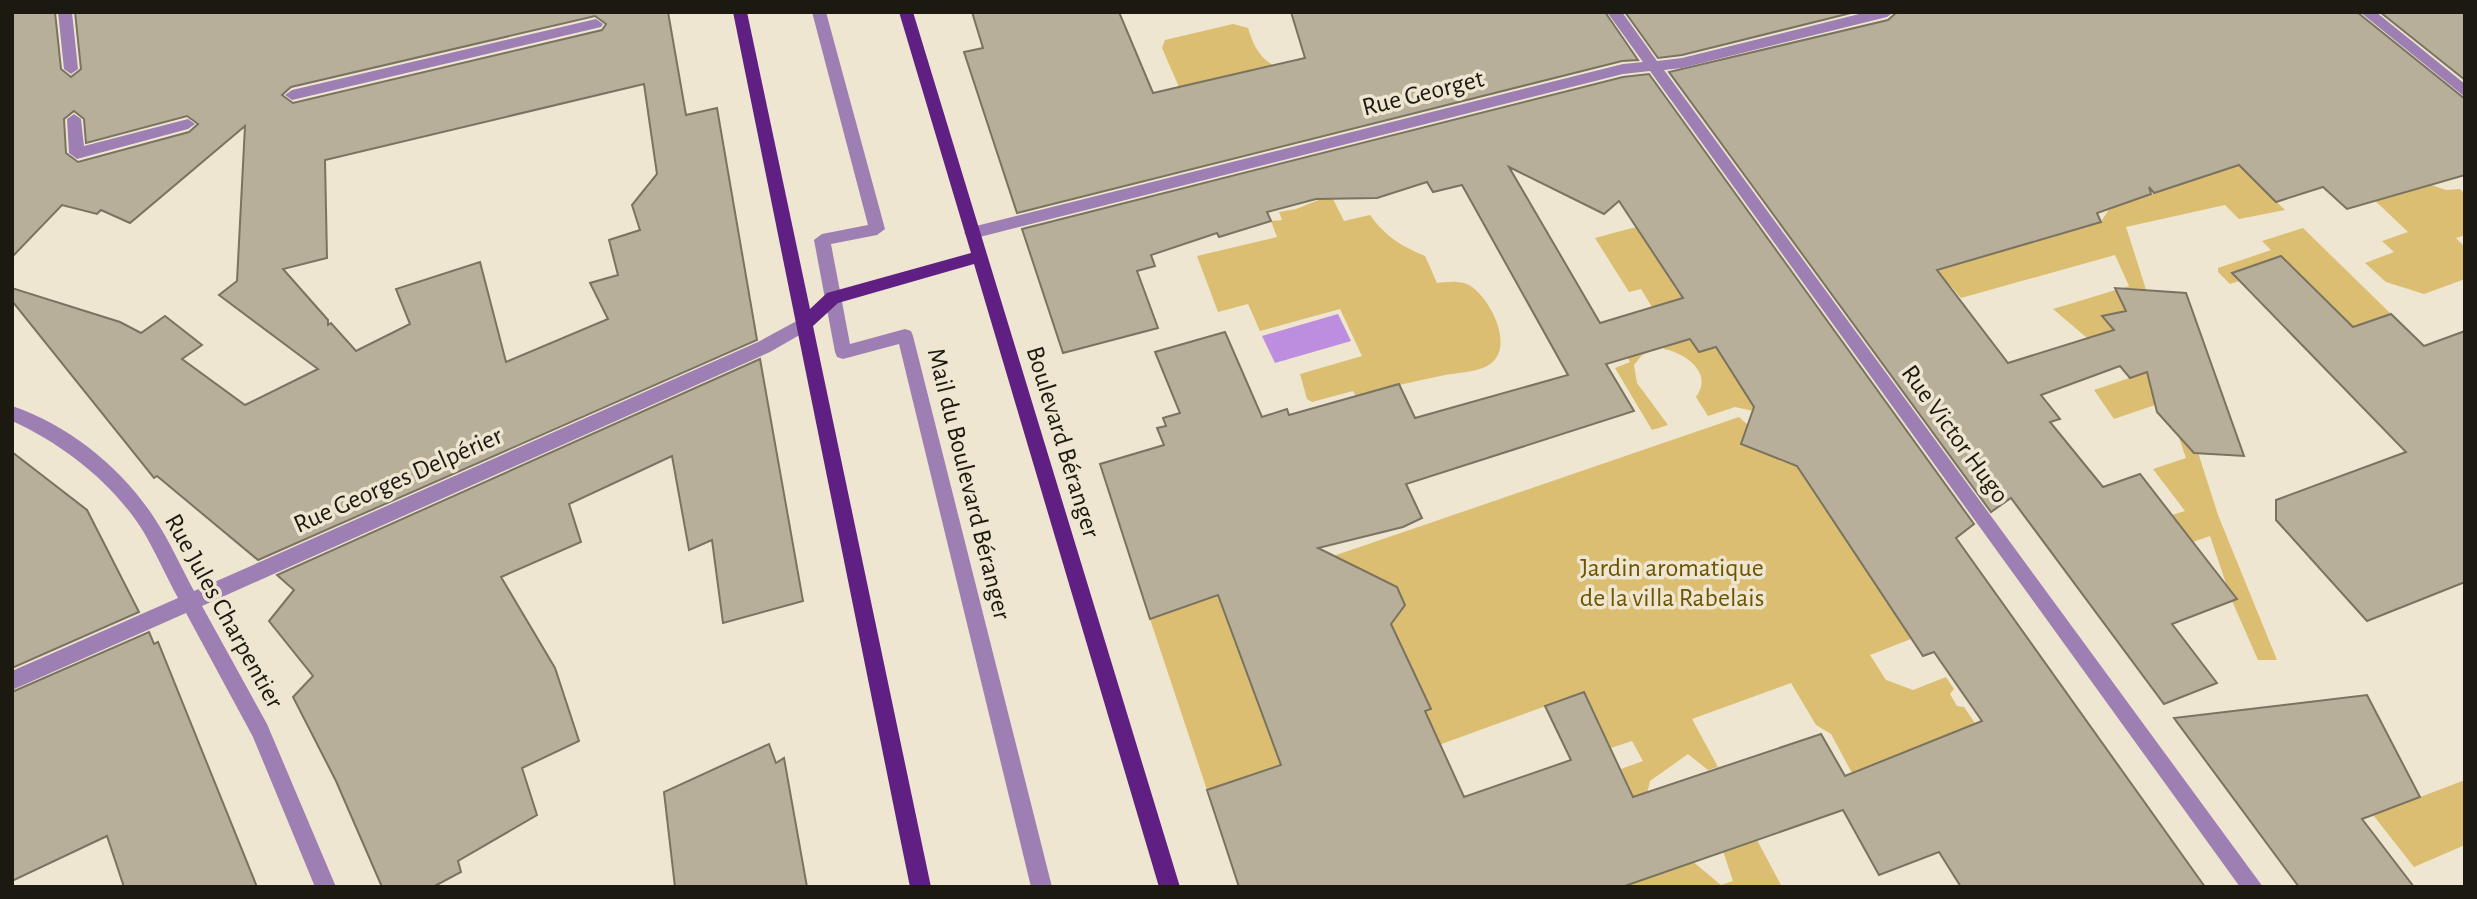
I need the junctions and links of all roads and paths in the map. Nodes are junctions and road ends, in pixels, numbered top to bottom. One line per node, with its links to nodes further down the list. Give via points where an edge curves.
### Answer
1 (65, 12): 10 (street)
2 (740, 12): 18 (main road)
3 (819, 12): 17 (street, Mail du Boulevard Béranger, via 877,229 822,240)
4 (906, 12): 15 (main road, Boulevard Béranger)
5 (1615, 12): 9 (street, Rue Victor Hugo)
6 (1887, 12): 9 (street, Rue Georget)
7 (2367, 12): 11 (street)
8 (596, 24): 12 (street)
9 (1654, 66): 15 (street, Rue Georget, via 1609,72); 26 (street, Rue Victor Hugo)
10 (71, 69)
11 (2465, 92)
12 (292, 95)
13 (74, 119): 14 (street, via 77,153)
14 (188, 124)
15 (972, 233): 16 (main road, Boulevard Béranger)
16 (980, 256): 17 (main road); 25 (main road, Boulevard Béranger)
17 (833, 298): 18 (main road); 24 (street, Mail du Boulevard Béranger, via 843,352 905,336)
18 (804, 324): 20 (street, Rue Georges Delpérier, via 764,347); 23 (main road)
19 (12, 413): 20 (street, Rue Jules Charpentier, via 78,450 116,484 148,524)
20 (191, 601): 21 (street, Rue Georges Delpérier); 22 (street, Rue Jules Charpentier, via 260,731)
21 (12, 681)
22 (326, 887)
23 (921, 887)
24 (1042, 887)
25 (1170, 887)
26 (2253, 887)

